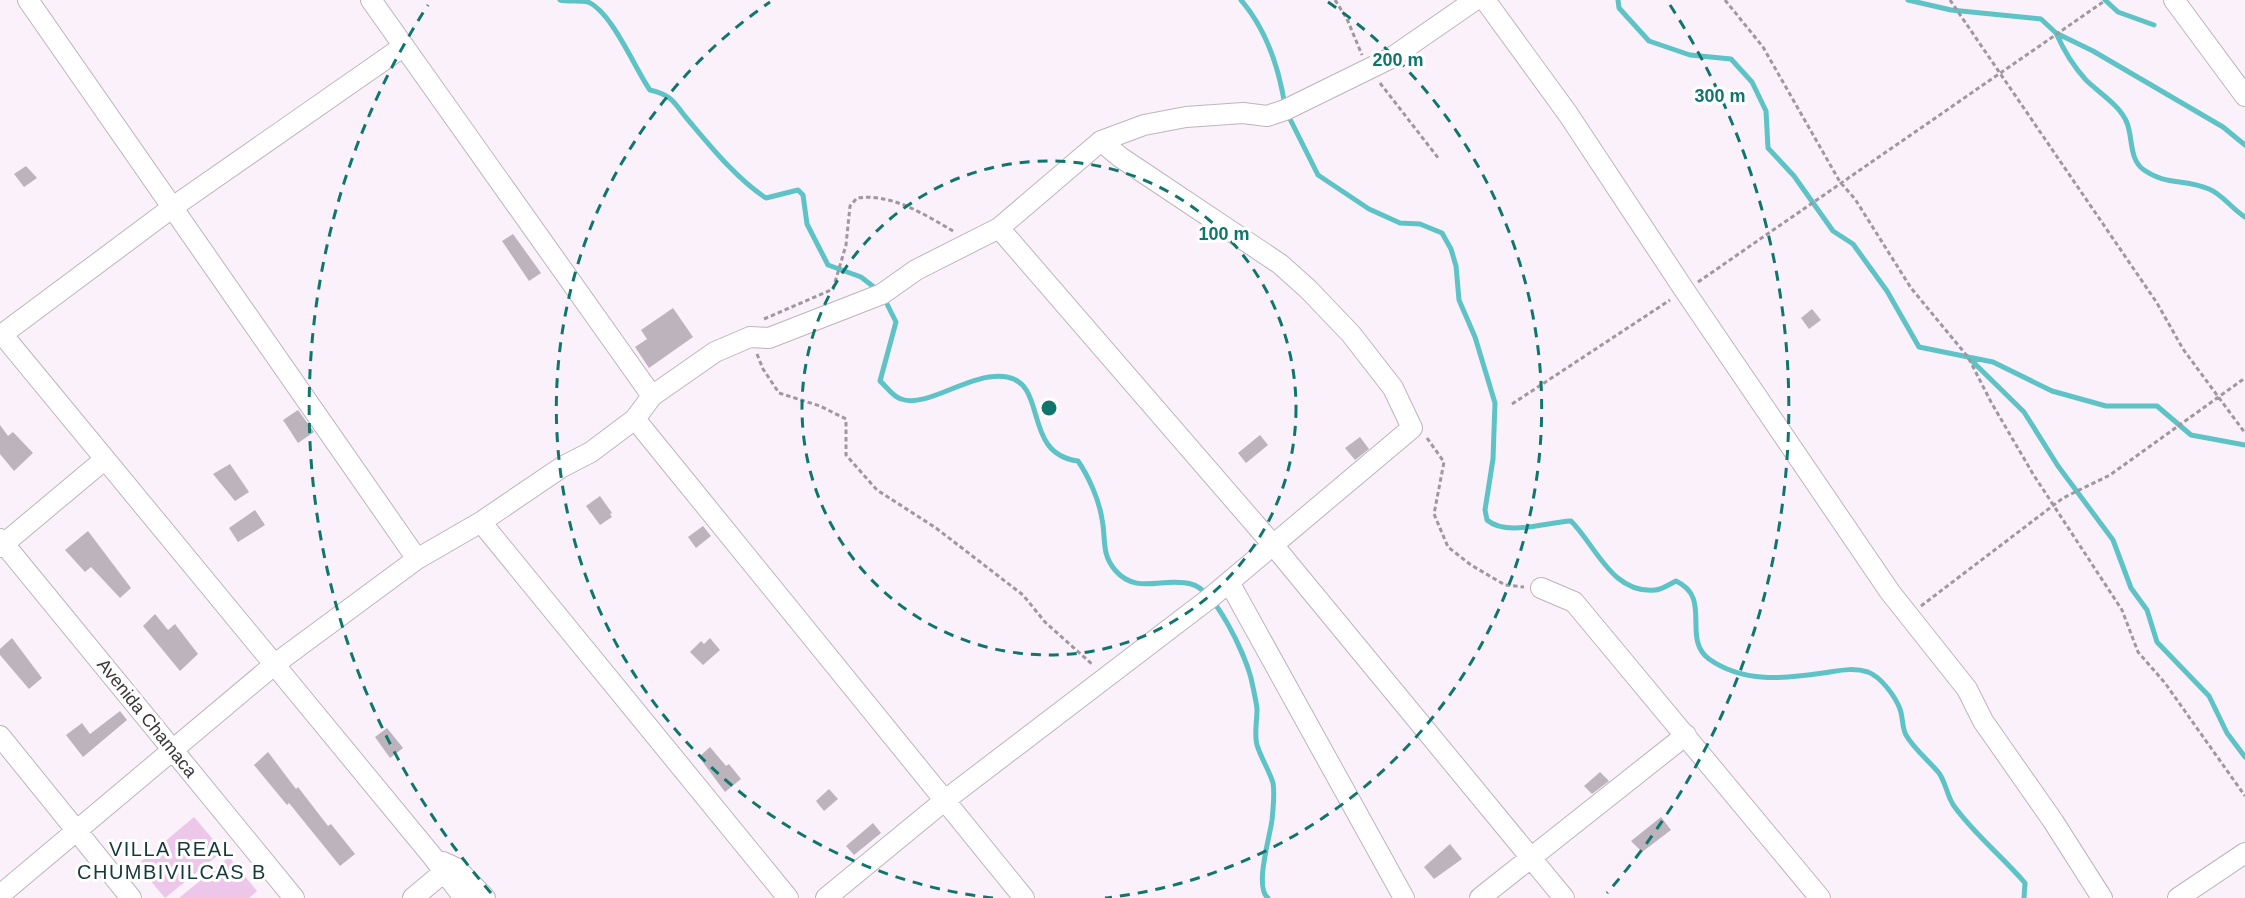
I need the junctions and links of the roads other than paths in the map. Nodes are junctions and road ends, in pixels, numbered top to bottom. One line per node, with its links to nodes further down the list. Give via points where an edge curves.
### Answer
1 (28, 0): 9 (street)
2 (371, 0): 6 (street)
3 (1475, 0): 8 (street, via 1401,51 1267,116 1186,117 1144,124)
4 (1485, 0): 43 (street, via 1568,114 1684,291 1908,613 1967,689 1983,721)
5 (2174, 0): 7 (street)
6 (404, 46): 9 (street); 12 (street)
7 (2245, 96)
8 (1101, 141): 10 (street); 17 (street, via 1287,270 1351,334 1393,388 1410,419 1412,428)
9 (173, 207): 11 (street); 18 (street)
10 (999, 228): 12 (street, via 916,270 882,294 769,338 750,337 715,352); 17 (street)
11 (1, 335): 14 (street)
12 (652, 396): 13 (street)
13 (635, 420): 15 (street); 25 (street)
14 (104, 460): 16 (street); 21 (street)
15 (481, 522): 18 (street); 36 (street)
16 (1, 543): 24 (street, Avenida Chamaca)
17 (1274, 546): 19 (street); 28 (street)
18 (417, 559): 21 (street)
19 (1230, 582): 25 (street); 39 (street)
20 (1541, 588): 22 (street, via 1574,602)
21 (274, 664): 24 (street); 29 (street)
22 (1686, 735): 28 (street); 42 (street)
23 (0, 736): 26 (street)
24 (173, 750): 26 (street); 32 (street, Avenida Chamaca)
25 (944, 801): 37 (street); 38 (street)
26 (77, 832): 30 (street); 31 (street)
27 (2245, 853): 44 (street)
28 (1532, 859): 40 (street); 41 (street)
29 (438, 864): 33 (street); 34 (street); 35 (street, via 456,868)
30 (0, 895)
31 (131, 898)
32 (294, 898)
33 (413, 898)
34 (464, 898)
35 (485, 898)
36 (788, 898)
37 (826, 898)
38 (1024, 898)
39 (1404, 898)
40 (1480, 898)
41 (1564, 898)
42 (1820, 898)
43 (2102, 898)
44 (2178, 898)

